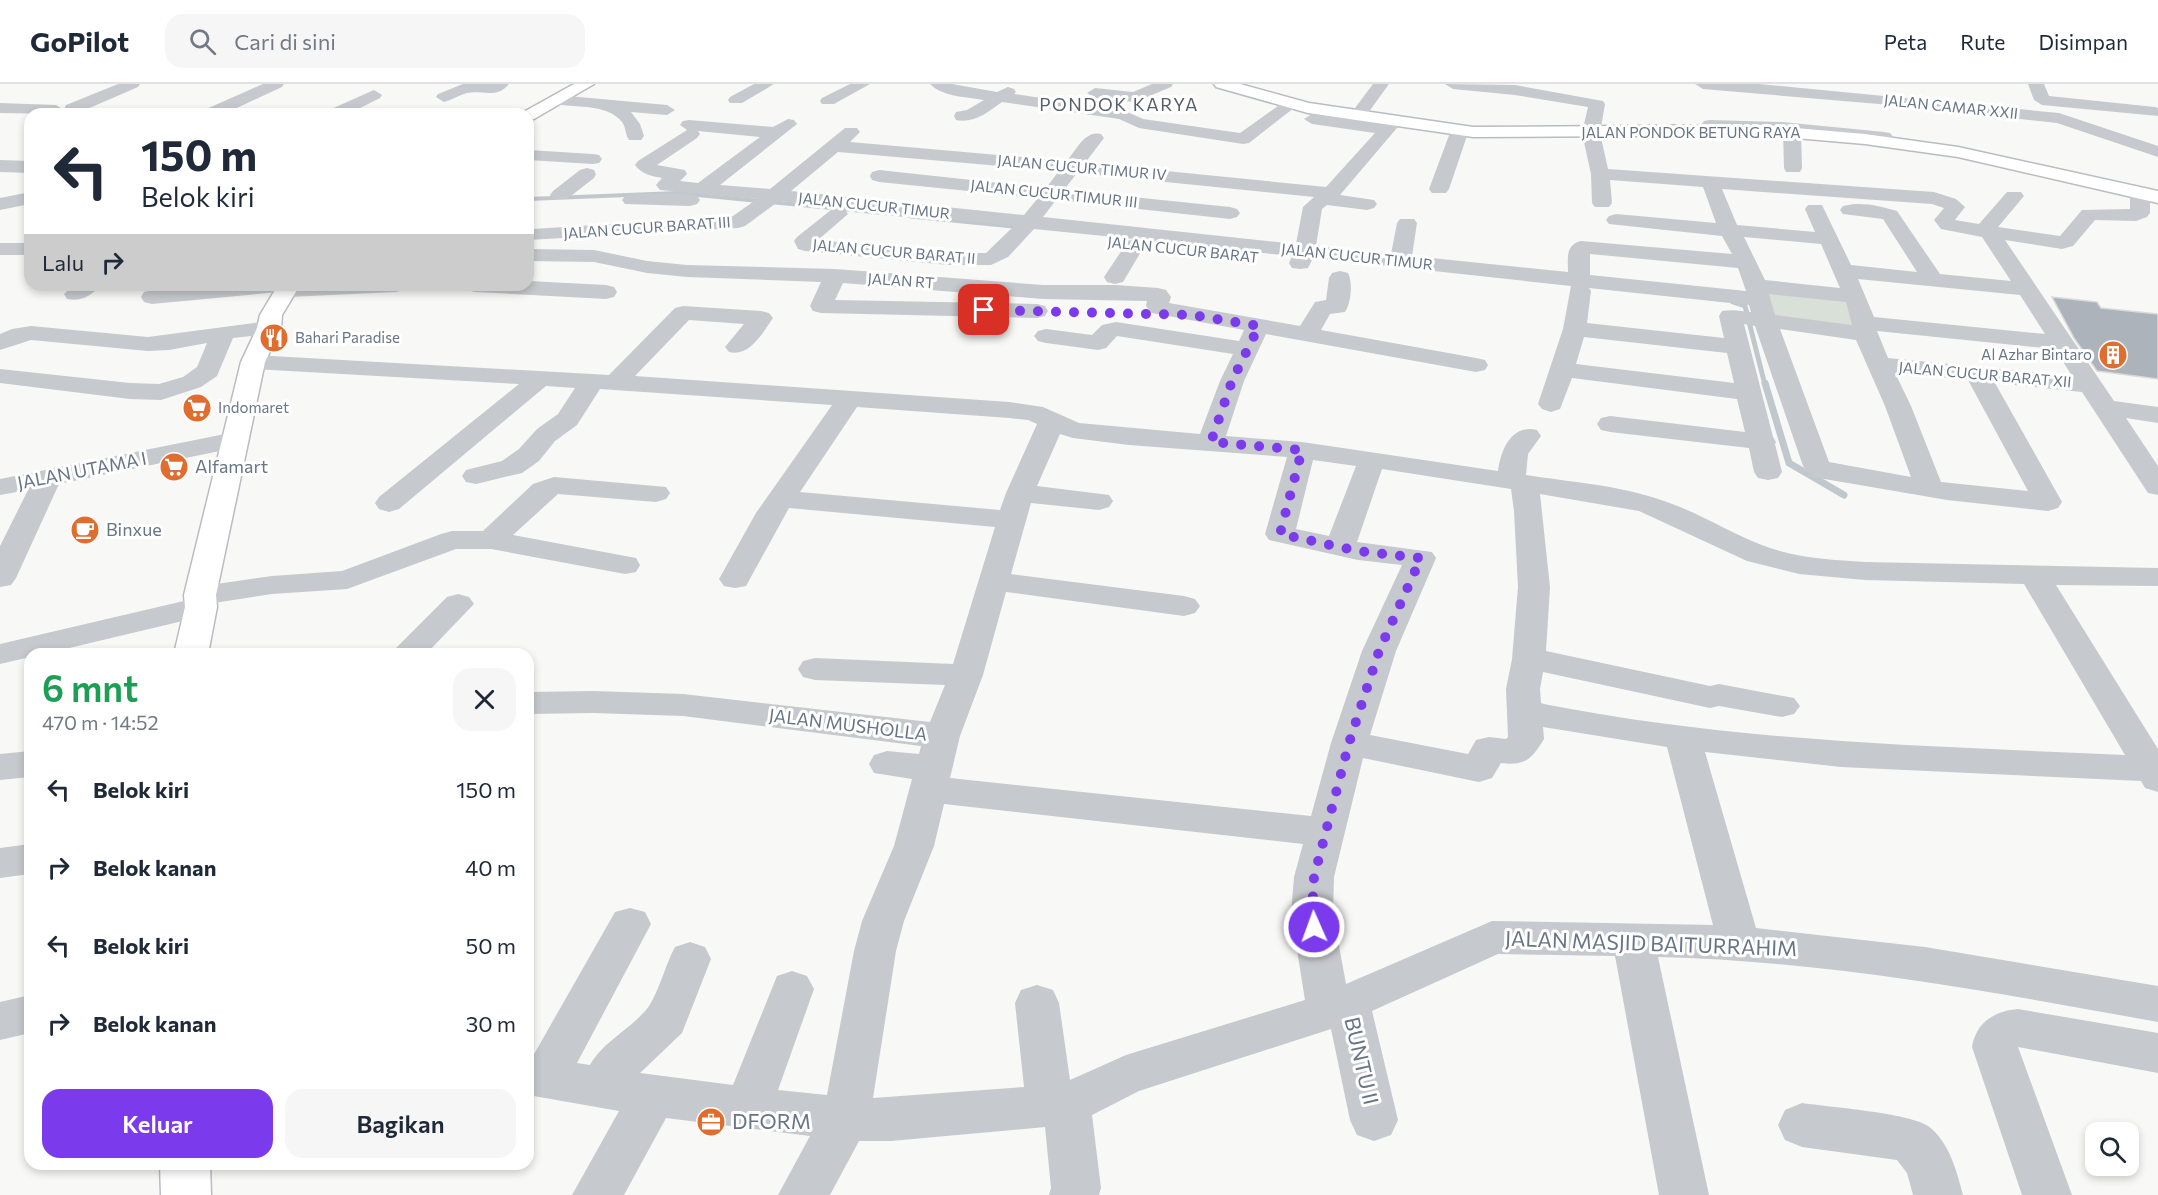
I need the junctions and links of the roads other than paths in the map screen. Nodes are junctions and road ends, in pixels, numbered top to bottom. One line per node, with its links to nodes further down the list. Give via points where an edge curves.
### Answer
1 (132, 84): 38 (street)
2 (276, 84): 39 (street)
3 (501, 84): 27 (street, via 488,90 466,88)
4 (550, 84): 15 (street)
5 (766, 84): 29 (street)
6 (826, 84): 16 (street)
7 (1026, 84): 25 (street)
8 (1165, 84): 18 (street, via 1131,101)
9 (1222, 84): 32 (main road, JALAN PONDOK BETUNG RAYA)
10 (1381, 84): 45 (street)
11 (1454, 84): 55 (street, via 1594,103 1597,105)
12 (1693, 84): 48 (street)
13 (1703, 84): 17 (street, JALAN CAMAR XXII)
14 (2036, 84): 40 (street, via 2042,100)
15 (582, 86): 28 (main road)
16 (859, 86): 30 (street)
17 (1776, 87): 59 (street, JALAN CAMAR XXII, via 1880,99 2066,112)
18 (1083, 88): 34 (street)
19 (944, 89): 25 (street)
20 (1924, 89): 21 (street); 24 (street)
21 (1878, 90)
22 (2137, 91): 46 (street)
23 (2087, 92): 40 (street, via 2093,103)
24 (1977, 96)
25 (998, 97): 31 (street); 44 (street, via 971,115)
26 (367, 98): 35 (street)
27 (444, 98)
28 (557, 100): 33 (street); 42 (main road)
29 (736, 100)
30 (828, 101)
31 (1033, 102): 34 (street); 43 (street)
32 (1291, 104): 34 (street, via 1223,153 1140,138 1158,126 1137,123 1123,115); 47 (main road, JALAN PONDOK BETUNG RAYA)
33 (603, 105): 41 (street); 56 (street, via 624,113)
34 (1059, 106)
35 (332, 107)
36 (0, 108): 37 (street)
37 (24, 108)
38 (67, 108)
39 (223, 108)
40 (2108, 109): 46 (street); 59 (street)
41 (666, 110)
42 (534, 112)
43 (1014, 113)
44 (962, 116)
45 (1357, 116): 47 (main road, JALAN PONDOK BETUNG RAYA); 51 (main road, JALAN PONDOK BETUNG RAYA)
46 (2157, 116)
47 (1312, 119): 51 (street)
48 (1707, 119): 54 (main road, JALAN PONDOK BETUNG RAYA); 55 (main road, JALAN PONDOK BETUNG RAYA); 61 (street, via 1920,142)
49 (0, 120): 50 (street)
50 (24, 122)
51 (1390, 125): 53 (main road, JALAN PONDOK BETUNG RAYA); 80 (street)
52 (854, 129): 60 (street, JALAN CUCUR BARAT III)
53 (1460, 130): 55 (main road, JALAN PONDOK BETUNG RAYA); 75 (street)
54 (1792, 132): 61 (main road, JALAN PONDOK BETUNG RAYA); 70 (street)
55 (1591, 133): 71 (street)
56 (635, 136)
57 (922, 137): 62 (street)
58 (1095, 138): 68 (street)
59 (2125, 142): 63 (street, JALAN CAMAR XXII)
60 (834, 146): 62 (street, JALAN CUCUR TIMUR IV); 84 (street, JALAN CUCUR BARAT III)
61 (1936, 148): 79 (main road, JALAN PONDOK BETUNG RAYA)
62 (905, 152): 68 (street, JALAN CUCUR TIMUR IV); 72 (street)
63 (2158, 152)
64 (534, 156): 66 (street)
65 (0, 166): 67 (street)
66 (590, 166): 69 (street, via 582,172); 77 (street)
67 (24, 167)
68 (1071, 167): 74 (street, JALAN CUCUR TIMUR IV); 76 (street)
69 (534, 168)
70 (1793, 168)
71 (1600, 174): 73 (street); 85 (street)
72 (879, 176): 76 (street, JALAN CUCUR TIMUR III); 89 (street)
73 (1710, 182): 94 (street); 95 (street, via 1934,198 1955,207 1944,220 1948,225)
74 (1249, 184): 80 (street, JALAN CUCUR TIMUR IV); 90 (street)
75 (1439, 189)
76 (1050, 193): 90 (street, JALAN CUCUR TIMUR III); 93 (street)
77 (560, 195)
78 (699, 195): 78 (street, via 782,129 690,130 644,165 678,174 664,185); 83 (street, JALAN CUCUR BARAT); 84 (street, JALAN CUCUR BARAT); 92 (street)
79 (2149, 195): 95 (street, via 2136,215 2089,214 2066,242)
80 (1327, 196): 87 (street, JALAN CUCUR TIMUR IV); 101 (street, via 1313,207)
81 (2014, 196): 95 (street)
82 (24, 199): 86 (street)
83 (632, 200)
84 (767, 201): 89 (street, JALAN CUCUR BARAT); 92 (street, JALAN CUCUR BARAT III, via 735,223)
85 (1602, 203)
86 (0, 204)
87 (1367, 204)
88 (1623, 205): 94 (street)
89 (843, 209): 93 (street, JALAN CUCUR BARAT); 93 (street, JALAN CUCUR BARAT II, via 804,241 805,245 940,259 987,259 996,257)
90 (1230, 213): 98 (street)
91 (1407, 223): 102 (street)
92 (688, 226): 96 (street, JALAN CUCUR BARAT III)
93 (1024, 227): 98 (street, JALAN CUCUR TIMUR); 99 (street, JALAN CUCUR BARAT)
94 (1731, 231): 97 (street); 103 (street)
95 (1988, 234): 112 (street)
96 (534, 235)
97 (1830, 239): 104 (street); 109 (street, via 1805,208 1890,215)
98 (1210, 242): 101 (street, JALAN CUCUR TIMUR)
99 (1135, 245): 101 (street, JALAN CUCUR BARAT); 107 (street)
100 (534, 255): 105 (street, JALAN RT, via 594,256 677,270)
101 (1302, 257): 102 (street, JALAN CUCUR TIMUR); 110 (street, JALAN CUCUR BARAT, via 1341,271)
102 (1400, 262): 110 (street, JALAN CUCUR TIMUR, via 1485,262)
103 (1747, 262): 110 (street, via 1581,246); 118 (street)
104 (1845, 272): 109 (street); 120 (street)
105 (765, 274): 106 (street, JALAN RT); 117 (street)
106 (835, 276): 119 (street, JALAN RT, via 1043,292 1158,295 1157,306); 119 (street, via 821,306)
107 (1115, 277)
108 (1340, 278): 126 (street, via 1337,307 1323,307)
109 (1933, 280): 112 (street)
110 (1580, 286): 118 (street, JALAN CUCUR TIMUR); 121 (street, JALAN CUCUR BARAT, via 1703,304); 124 (street)
111 (534, 288): 115 (street)
112 (2027, 289): 127 (street)
113 (234, 291): 116 (street)
114 (286, 291): 123 (main road, via 271,315)
115 (606, 292)
116 (152, 297)
117 (739, 302): 131 (street, via 761,318); 142 (street, via 683,313)
118 (1761, 306): 120 (street); 120 (street); 121 (street, JALAN CUCUR BARAT); 164 (street, via 1817,466 1831,473)
119 (1192, 315): 122 (street, JALAN RT); 129 (street)
120 (1861, 315): 127 (street); 135 (street)
121 (1732, 317): 132 (street)
122 (1259, 326): 126 (street, JALAN RT); 133 (street)
123 (269, 328): 125 (street); 134 (main road)
124 (1575, 329): 132 (street); 137 (street)
125 (223, 333): 130 (street, via 148,344 31,333); 141 (street, via 208,371 178,388 147,393)
126 (1307, 334): 136 (street, JALAN RT)
127 (2057, 335): 144 (street)
128 (1046, 336): 129 (street, via 1098,343 1116,329)
129 (1179, 338): 133 (street)
130 (0, 343)
131 (737, 347)
132 (1739, 347): 145 (street)
133 (1246, 349): 154 (street)
134 (253, 362): 140 (street); 153 (main road)
135 (1878, 364): 138 (street, JALAN CUCUR BARAT XII); 164 (street)
136 (1476, 365)
137 (1563, 370): 145 (street); 147 (street)
138 (1978, 375): 144 (street, JALAN CUCUR BARAT XII); 164 (street, via 2048,502)
139 (0, 376): 141 (street)
140 (539, 379): 142 (street); 169 (street)
141 (34, 382): 143 (street)
142 (604, 382): 146 (street); 160 (street, via 529,455 512,467)
143 (0, 384)
144 (2092, 385): 148 (street)
145 (1750, 393): 155 (street)
146 (849, 400): 150 (street, via 1009,410 1034,413); 167 (street)
147 (1551, 404)
148 (2107, 408): 149 (street); 158 (street)
149 (2158, 414)
150 (1052, 421): 154 (street, via 1073,430 1101,434); 170 (street, JALAN MUSHOLLA)
151 (1610, 424): 155 (street)
152 (1528, 436): 162 (street, via 1514,453)
153 (235, 440): 161 (street, JALAN UTAMA I); 179 (main road)
154 (1211, 442): 156 (street)
155 (1762, 442): 159 (street)
156 (1302, 450): 157 (street); 172 (street, via 1280,534)
157 (1372, 460): 162 (street); 172 (street)
158 (2150, 464): 165 (street)
159 (1768, 472)
160 (476, 476)
161 (47, 479): 163 (street, JALAN UTAMA I); 176 (street)
162 (1518, 482): 174 (street, via 1644,503 1752,551 1796,564); 185 (street, via 1529,511 1534,587)
163 (0, 487)
164 (1929, 487)
165 (2158, 487)
166 (656, 493): 171 (street, via 550,487)
167 (781, 499): 170 (street); 177 (street)
168 (1099, 501): 170 (street)
169 (389, 503)
170 (1016, 507): 178 (street, JALAN MUSHOLLA)
171 (491, 540): 173 (street); 179 (street, via 452,540 347,580 272,585)
172 (1340, 547): 192 (street, BUNTU II, via 1421,558 1379,651)
173 (625, 565)
174 (2034, 574): 175 (street); 197 (street)
175 (2158, 577)
176 (0, 578)
177 (735, 579)
178 (994, 581): 181 (street); 187 (street, JALAN MUSHOLLA)
179 (200, 601): 182 (main road); 184 (street)
180 (459, 603): 183 (street)
181 (1184, 606)
182 (192, 648)
183 (413, 648)
184 (0, 654)
185 (1529, 659): 189 (street, via 1710,697 1719,695); 190 (street)
186 (815, 669): 187 (street)
187 (966, 675): 194 (street, JALAN MUSHOLLA)
188 (534, 702): 194 (street, JALAN MUSHOLLA, via 597,689 683,705)
189 (1782, 706)
190 (1523, 708): 191 (street, via 1555,718); 192 (street, via 1526,739 1522,745 1515,752 1489,749 1479,770)
191 (1683, 737): 197 (street, via 1841,755); 203 (street)
192 (1349, 743): 198 (street, BUNTU II)
193 (24, 764): 196 (street)
194 (935, 764): 195 (street); 198 (street); 217 (street, via 914,846 878,941)
195 (887, 765)
196 (0, 766)
197 (2155, 774)
198 (1326, 832): 208 (street, BUNTU II, via 1314,877 1312,913)
199 (24, 860): 200 (street)
200 (0, 863)
201 (630, 924): 212 (street)
202 (1633, 940): 203 (street, JALAN MASJID BAITURRAHIM); 208 (street, JALAN MASJID BAITURRAHIM, via 1492,939); 225 (street)
203 (1739, 945): 207 (street, JALAN MASJID BAITURRAHIM, via 1875,957)
204 (690, 959): 213 (street, via 666,1020 614,1066)
205 (792, 989): 216 (street)
206 (1037, 1003): 215 (street)
207 (2158, 1004)
208 (1338, 1007): 215 (street, JALAN MASJID BAITURRAHIM, via 1126,1075); 218 (street, BUNTU II)
209 (24, 1015): 210 (street)
210 (0, 1021)
211 (2158, 1053): 227 (street, via 2018,1028 2008,1029 1996,1039 1995,1047)
212 (537, 1077): 213 (street, JALAN MASJID BAITURRAHIM)
213 (603, 1088): 214 (street, JALAN MASJID BAITURRAHIM)
214 (653, 1096): 216 (street, JALAN MASJID BAITURRAHIM); 222 (street)
215 (1059, 1105): 217 (street, JALAN MASJID BAITURRAHIM, via 891,1120); 224 (street, via 1076,1188)
216 (746, 1107): 217 (street, JALAN MASJID BAITURRAHIM)
217 (846, 1119): 223 (street)
218 (1374, 1119)
219 (1802, 1125): 226 (street, via 1909,1140 1927,1160)
220 (185, 1170): 221 (main road)
221 (186, 1195)
222 (597, 1195)
223 (803, 1195)
224 (1074, 1195)
225 (1684, 1195)
226 (1938, 1195)
227 (2047, 1195)

